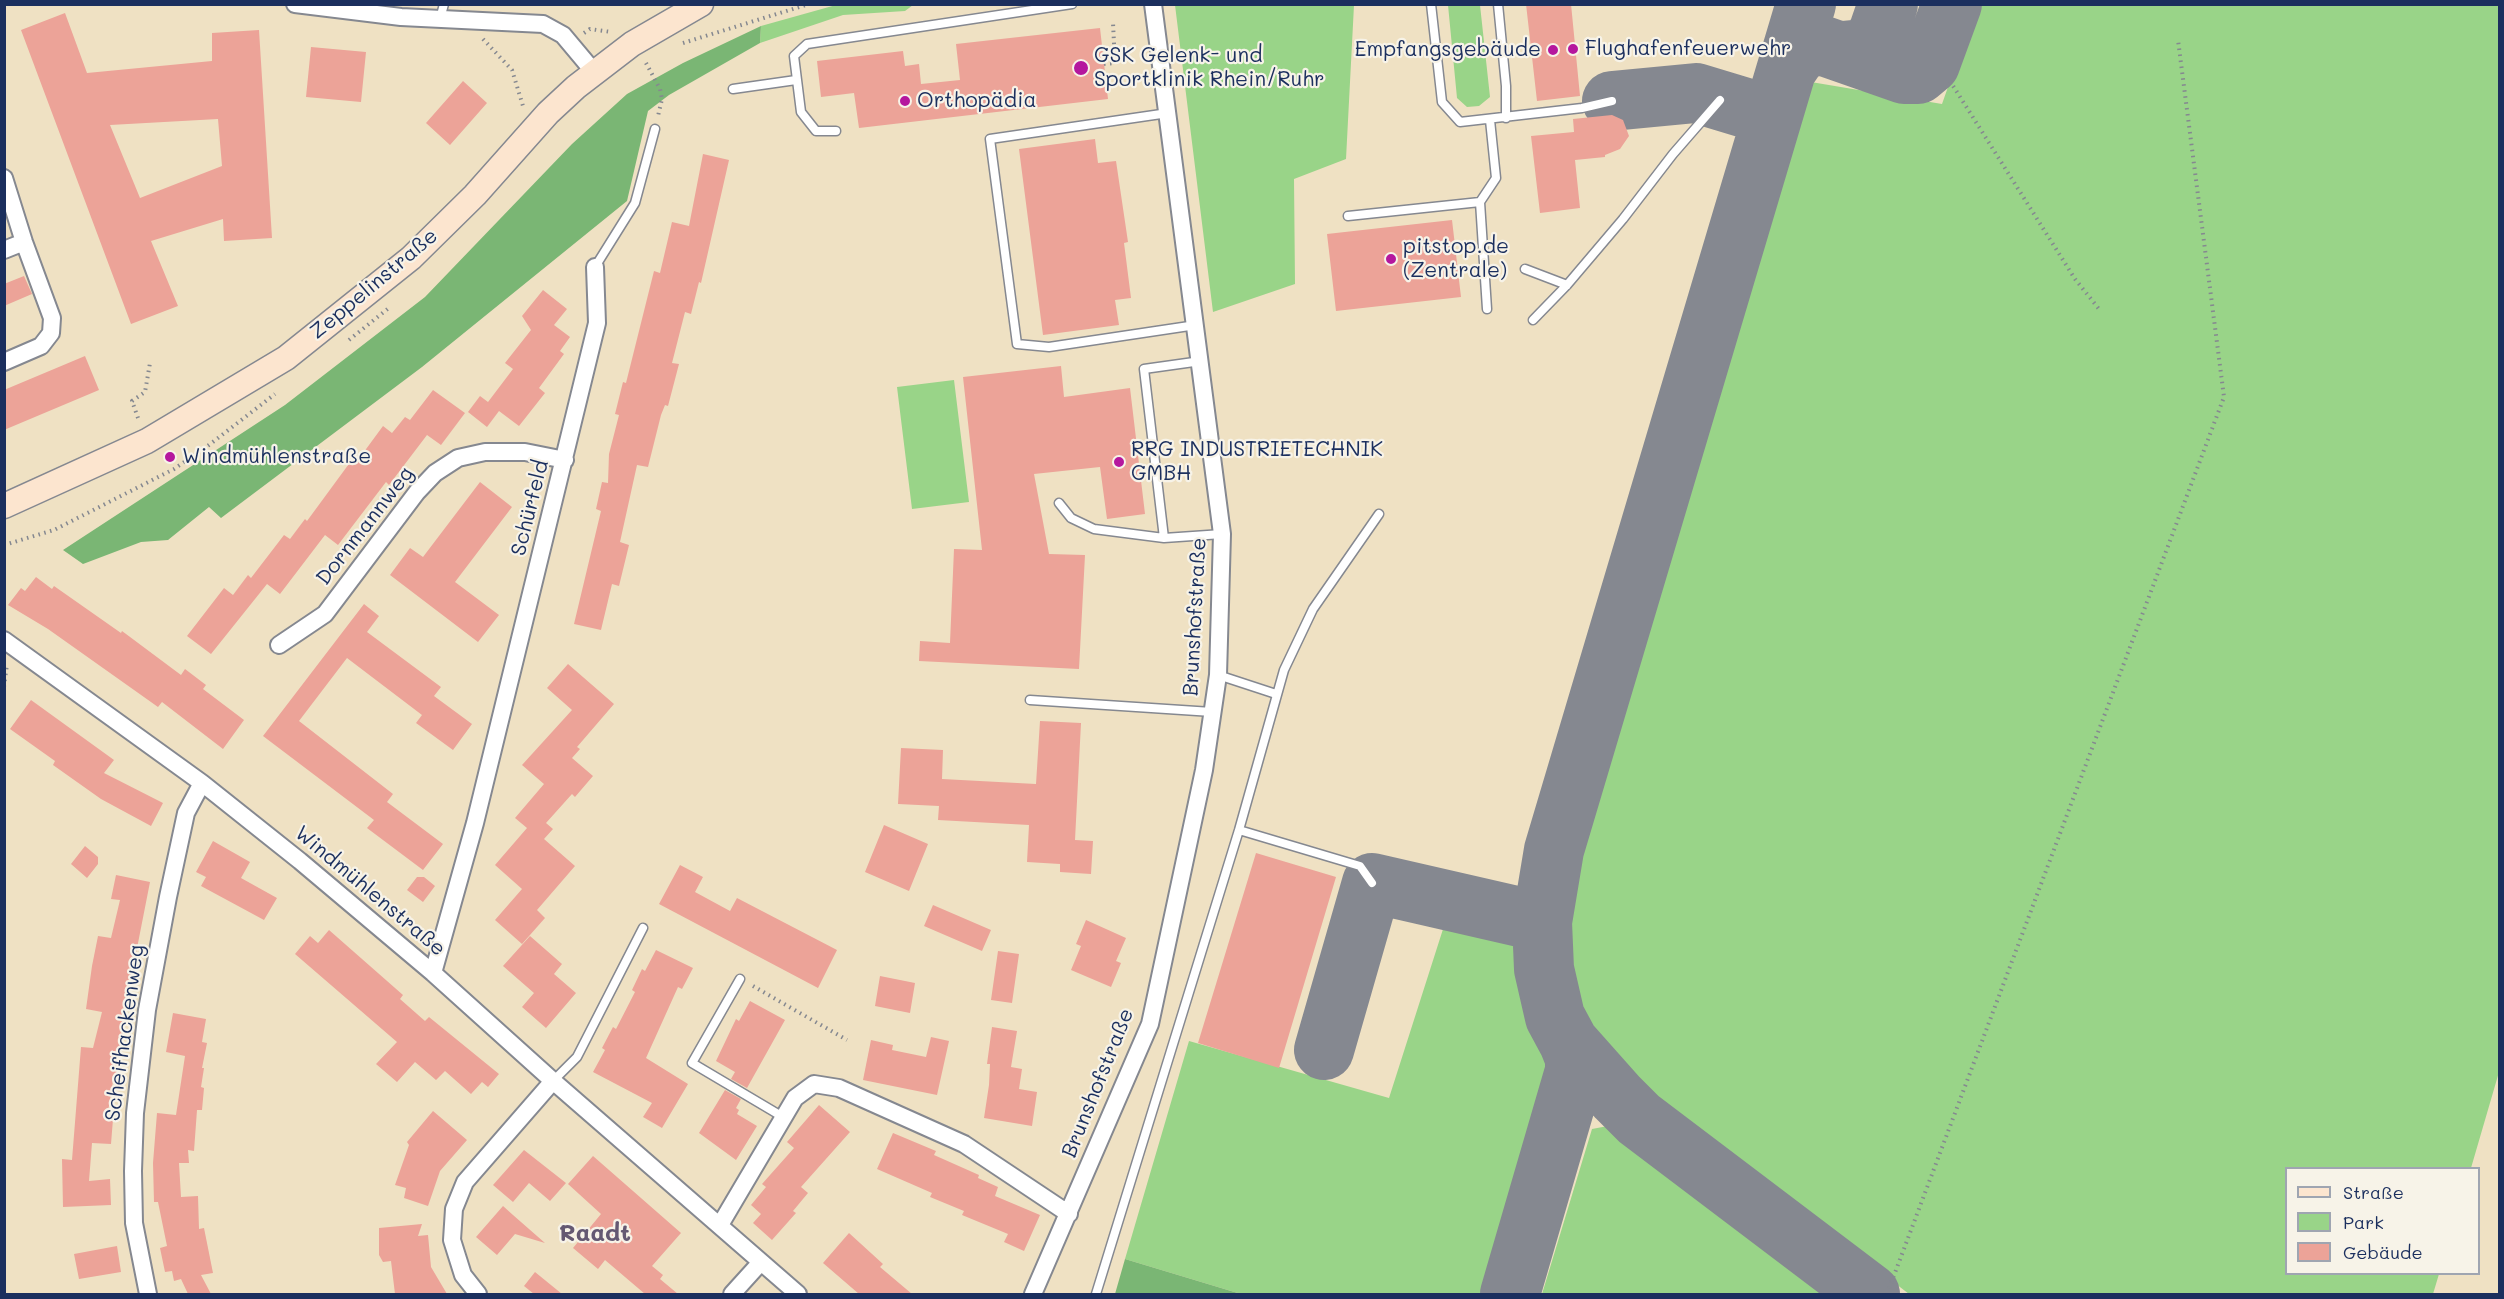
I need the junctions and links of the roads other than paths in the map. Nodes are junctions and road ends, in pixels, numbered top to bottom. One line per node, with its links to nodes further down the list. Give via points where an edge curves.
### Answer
1 (296, 4): 7 (street)
2 (701, 4): 8 (main road, Zeppelinstraße, via 632,44)
3 (1072, 4): 9 (lane, via 807,44 794,56)
4 (1153, 4): 13 (street, Brunshofstraße)
5 (1431, 4): 15 (lane, via 1442,102 1460,122)
6 (1498, 4): 14 (lane)
7 (442, 12): 8 (street, via 467,21 543,24 571,43)
8 (594, 72): 33 (main road, Zeppelinstraße, via 548,113 475,195 411,258 285,358 147,441)
9 (796, 80): 10 (lane); 17 (lane, via 801,112 816,131)
10 (733, 89)
11 (1720, 100): 25 (lane)
12 (1612, 101): 14 (lane)
13 (1167, 113): 28 (street, Brunshofstraße); 28 (lane, via 990,139 1017,344 1050,347)
14 (1506, 118): 15 (lane)
15 (1490, 120): 19 (lane, via 1496,178)
16 (655, 129): 23 (lane, Schürfeld, via 635,203)
17 (836, 131)
18 (4, 178): 21 (street)
19 (1480, 202): 20 (lane); 26 (lane)
20 (1348, 216)
21 (24, 242): 22 (street); 30 (street, via 52,318 51,333 41,346)
22 (4, 250)
23 (595, 267): 31 (street, Schürfeld, via 597,323)
24 (1525, 269): 25 (lane)
25 (1568, 285): 27 (lane)
26 (1487, 309)
27 (1533, 321)
28 (1197, 325): 29 (street, Brunshofstraße)
29 (1201, 361): 35 (street, Brunshofstraße); 36 (lane, via 1144,369)
30 (4, 362)
31 (566, 460): 38 (street, Dornmannweg, via 525,452 485,452 458,458 435,473 417,492 325,614); 47 (street, Schürfeld, via 475,824)
32 (1059, 503): 36 (lane, via 1071,518 1094,529)
33 (4, 506)
34 (1379, 514): 40 (lane, via 1314,609)
35 (1222, 534): 36 (lane); 39 (street, Brunshofstraße)
36 (1164, 538)
37 (4, 640): 43 (street, Windmühlenstraße)
38 (279, 645)
39 (1218, 675): 40 (lane); 42 (street, Brunshofstraße)
40 (1276, 694): 44 (lane)
41 (1030, 700): 42 (lane)
42 (1212, 712): 51 (street, Brunshofstraße, via 1202,781 1149,1024)
43 (202, 783): 47 (street, Windmühlenstraße); 54 (street, Scheifhackenweg, via 186,813 168,897 147,1010 135,1113 134,1223)
44 (1239, 830): 45 (lane, via 1360,866); 59 (lane)
45 (1372, 883)
46 (643, 928): 49 (lane, via 577,1057)
47 (433, 973): 49 (street, Windmühlenstraße)
48 (740, 979): 50 (lane, via 692,1063)
49 (553, 1081): 52 (street, Windmühlenstraße); 55 (street, via 465,1182 454,1209 452,1240 463,1275)
50 (783, 1117): 51 (street, via 795,1098 814,1084 838,1088 964,1143); 52 (street)
51 (1069, 1214): 58 (street, Brunshofstraße)
52 (720, 1225): 53 (street, Windmühlenstraße)
53 (761, 1262): 56 (street); 57 (street, Windmühlenstraße)
54 (148, 1294)
55 (478, 1294)
56 (732, 1294)
57 (798, 1294)
58 (1033, 1294)
59 (1096, 1294)

